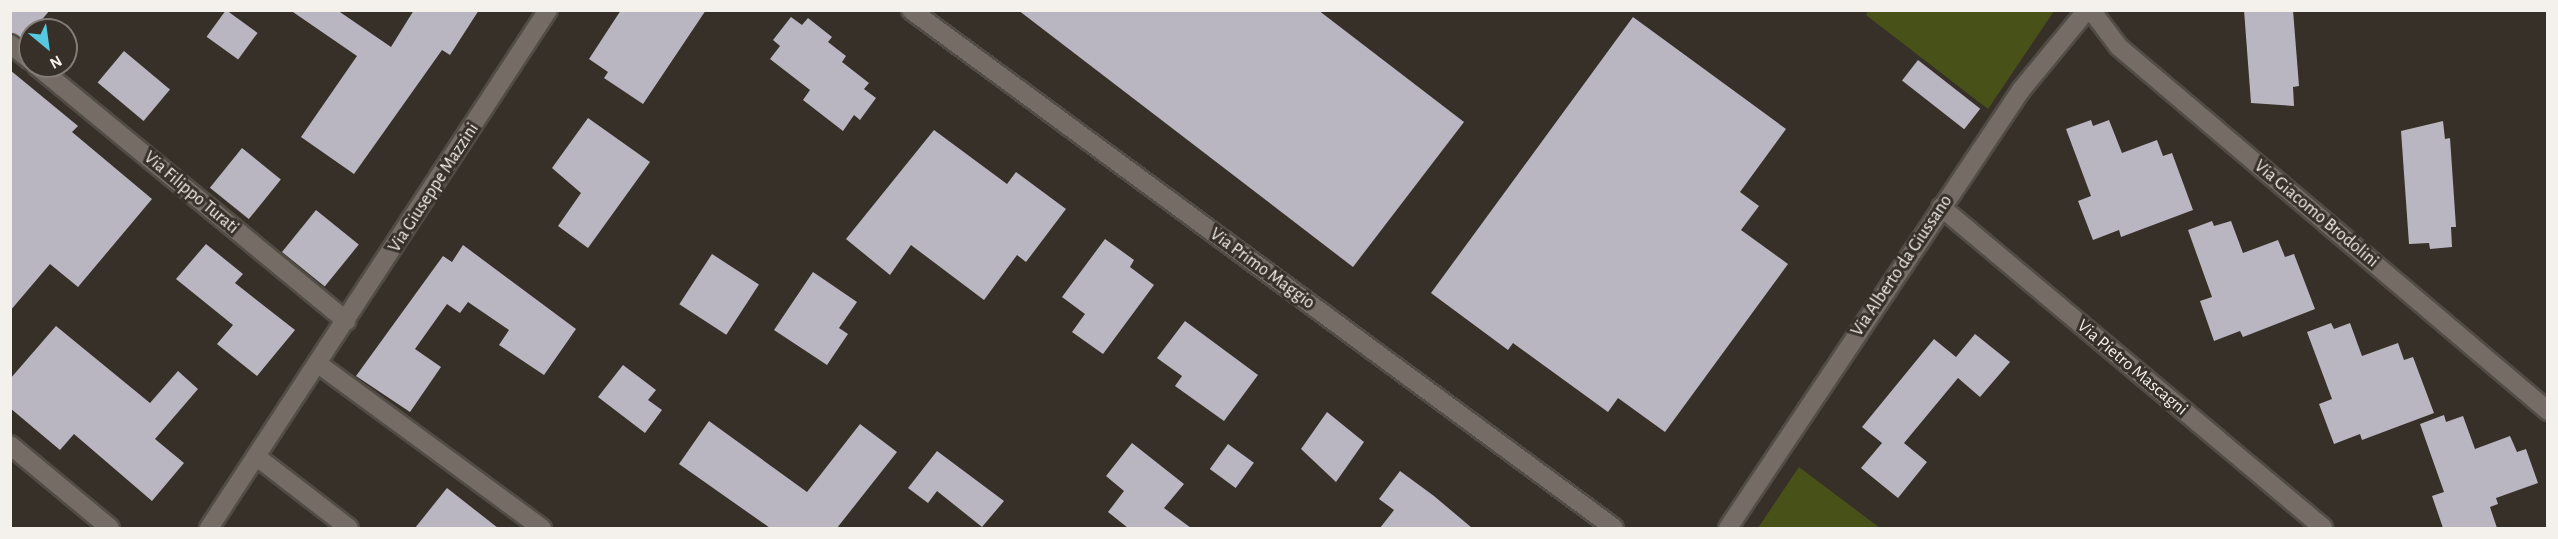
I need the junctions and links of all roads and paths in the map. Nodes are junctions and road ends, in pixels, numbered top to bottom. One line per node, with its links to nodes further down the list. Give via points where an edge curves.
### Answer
1 (548, 10): 6 (street, Via Giuseppe Mazzini)
2 (910, 10): 15 (street, Via Primo Maggio)
3 (2089, 10): 5 (street, Via Alberto da Giussano, via 2021,90); 8 (street, Via Giacomo Brodolini, via 2119,47)
4 (52, 78): 6 (street, Via Filippo Turati)
5 (1941, 207): 16 (street, Via Alberto da Giussano); 17 (street, Via Pietro Mascagni)
6 (346, 321): 7 (street, Via Giuseppe Mazzini)
7 (317, 363): 10 (street, Via Giuseppe Mazzini); 14 (street)
8 (2547, 411)
9 (10, 445): 11 (street)
10 (256, 456): 12 (street, Via Giuseppe Mazzini); 13 (street)
11 (110, 528)
12 (209, 528)
13 (349, 528)
14 (542, 528)
15 (1614, 528)
16 (1728, 528)
17 (2323, 528)

